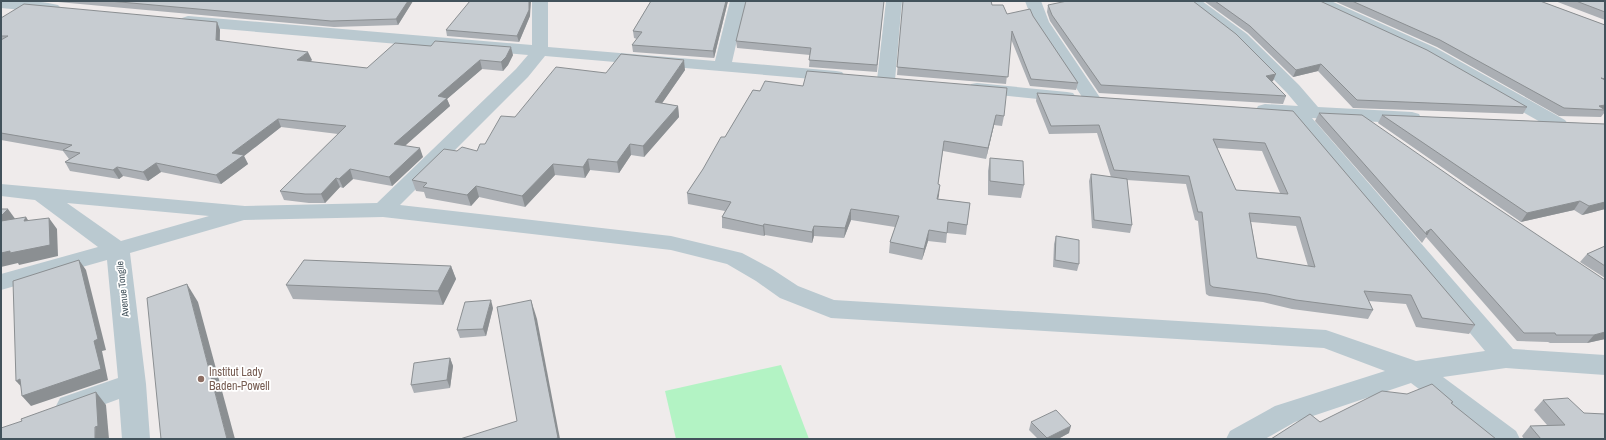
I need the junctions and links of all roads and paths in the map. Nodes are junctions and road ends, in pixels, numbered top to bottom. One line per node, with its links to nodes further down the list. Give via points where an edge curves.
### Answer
1 (540, 1): 10 (street)
2 (738, 1): 11 (street)
3 (894, 1): 11 (street, via 878,79)
4 (1033, 1): 12 (street, via 1041,22 1100,99)
5 (1192, 1): 14 (street, via 1241,37 1293,89)
6 (1318, 1): 16 (street, via 1430,52 1566,124)
7 (1, 3): 8 (street)
8 (71, 10)
9 (173, 19): 10 (street)
10 (540, 51): 11 (street); 19 (street, via 522,73)
11 (722, 66)
12 (957, 87)
13 (1249, 109): 14 (street)
14 (1304, 113): 15 (street); 23 (street)
15 (1427, 118)
16 (1520, 122)
17 (1, 190): 18 (street, Avenue Tongile)
18 (40, 194): 20 (street); 21 (street, Avenue Tongile)
19 (383, 210): 20 (street); 25 (street, via 671,243 734,258 789,292 831,309 1326,339)
20 (245, 213): 21 (street)
21 (118, 250): 22 (street); 26 (street, Avenue Tongile)
22 (1, 282)
23 (1506, 358): 24 (street); 25 (street)
24 (1605, 365)
25 (1415, 371): 29 (street, via 1285,414); 30 (street)
26 (132, 384): 27 (street); 28 (street, Avenue Tongile)
27 (45, 414)
28 (136, 439)
29 (1240, 439)
30 (1506, 439)

